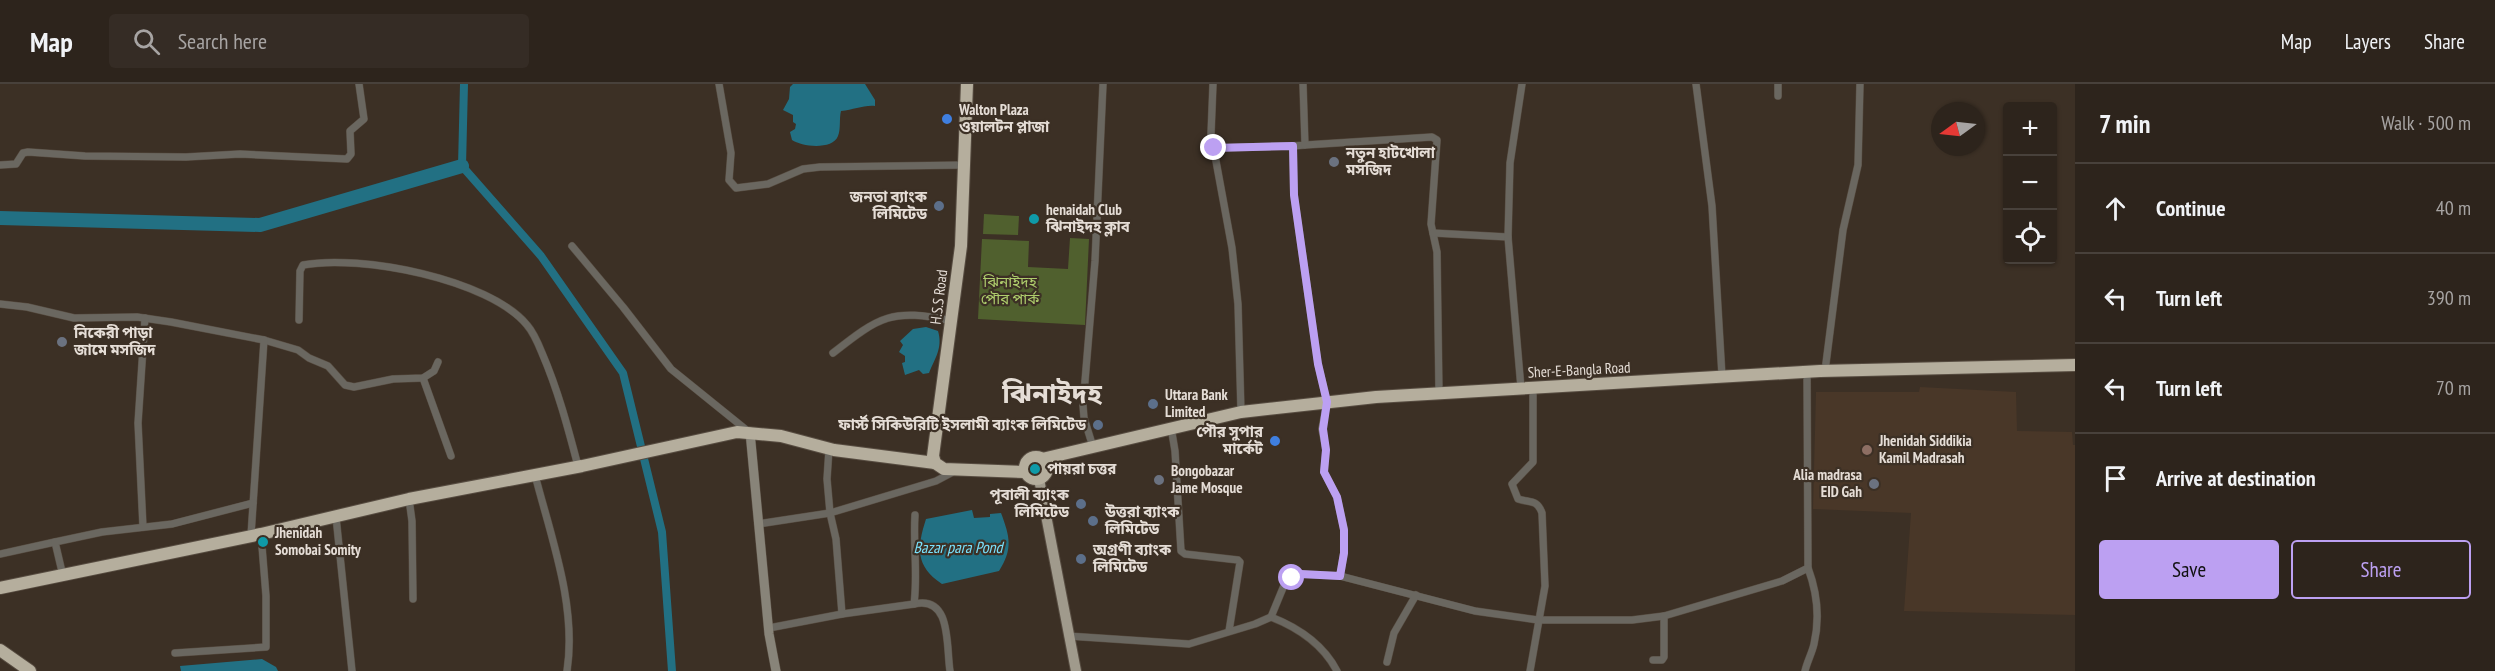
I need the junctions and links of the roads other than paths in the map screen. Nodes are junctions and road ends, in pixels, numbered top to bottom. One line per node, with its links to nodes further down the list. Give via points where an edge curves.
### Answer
1 (359, 84): 15 (street, via 364,120 350,131 351,154 347,159 34,152 23,153 16,164)
2 (719, 84): 16 (street, via 730,153 729,180 736,188 768,184 820,167)
3 (968, 84): 16 (highway, H.S.S Road)
4 (1103, 84): 38 (street, via 1095,261 1083,405)
5 (1213, 84): 14 (street, via 1210,124)
6 (1303, 84): 12 (street)
7 (1522, 84): 18 (street, via 1510,163)
8 (1696, 84): 30 (street, via 1712,206)
9 (1778, 84): 11 (street)
10 (1860, 84): 29 (street, via 1858,165 1844,230)
11 (1778, 96)
12 (1305, 145): 13 (street); 17 (street, via 1435,138 1438,147)
13 (1293, 146): 14 (street); 34 (street, via 1294,195)
14 (1214, 148): 35 (street, via 1227,212 1238,304)
15 (0, 165)
16 (965, 165): 23 (highway, H.S.S Road)
17 (1433, 233): 18 (street); 33 (street, via 1437,258)
18 (1508, 237): 32 (street)
19 (572, 246): 37 (street, via 671,369)
20 (0, 304): 21 (street, via 74,318)
21 (146, 318): 24 (street); 53 (street, via 138,423)
22 (299, 320): 42 (street, via 303,265 366,264 405,269 473,290 520,318 533,333 555,382)
23 (952, 321): 25 (street, via 910,314 882,319); 41 (highway, H.S.S Road, via 935,429)
24 (264, 340): 31 (street, via 298,350 328,366 345,385); 48 (street)
25 (833, 353)
26 (438, 362): 31 (street, via 434,371)
27 (2075, 365): 29 (highway, Sher-E-Bangla Road)
28 (1807, 371): 29 (highway, Sher-E-Bangla Road); 30 (highway, Sher-E-Bangla Road); 57 (street)
29 (1825, 371)
30 (1722, 376): 32 (highway, Sher-E-Bangla Road)
31 (423, 378): 40 (street)
32 (1527, 388): 33 (highway, Sher-E-Bangla Road); 67 (street, via 1533,462 1512,484 1518,500 1533,501 1540,505 1542,513 1545,586)
33 (1439, 393): 34 (highway, Sher-E-Bangla Road)
34 (1327, 402): 35 (highway, Sher-E-Bangla Road); 59 (street, via 1324,472 1337,497 1344,530)
35 (1241, 412): 36 (highway, Sher-E-Bangla Road)
36 (1171, 427): 38 (highway, Sher-E-Bangla Road); 69 (street, via 1181,551 1240,562)
37 (750, 432): 39 (highway); 42 (highway); 52 (street)
38 (1091, 447): 45 (highway, Sher-E-Bangla Road)
39 (829, 449): 41 (highway); 49 (street)
40 (451, 456)
41 (935, 464): 43 (highway)
42 (580, 466): 46 (highway)
43 (958, 469): 44 (highway); 49 (street, via 936,481)
44 (981, 469): 45 (highway); 45 (highway, via 1028,459 1025,464)
45 (1037, 472): 70 (main road); 80 (main road)
46 (535, 475): 47 (highway); 77 (street, via 560,568 569,636)
47 (409, 499): 51 (highway); 62 (street)
48 (252, 503): 53 (street, via 172,524); 54 (street)
49 (830, 513): 52 (street); 64 (street)
50 (915, 515): 63 (street)
51 (336, 517): 54 (highway); 76 (street)
52 (758, 524): 68 (street)
53 (143, 527): 55 (street)
54 (256, 534): 58 (highway); 72 (street, via 266,596 266,647)
55 (55, 542): 56 (street); 58 (street)
56 (0, 554)
57 (1808, 568): 65 (street, via 1782,580); 84 (street, via 1818,612 1814,644)
58 (63, 576): 60 (highway)
59 (1340, 576): 61 (street); 66 (street, via 1300,574 1292,578 1285,583)
60 (0, 588)
61 (1416, 595): 67 (street, via 1475,611); 74 (street, via 1394,633)
62 (413, 599)
63 (914, 604): 64 (street); 79 (street, via 930,602 937,606)
64 (842, 614): 68 (street)
65 (1664, 616): 67 (street); 73 (street, via 1664,657)
66 (1272, 617): 69 (street); 82 (street, via 1314,641)
67 (1538, 620): 83 (street)
68 (768, 628): 78 (street)
69 (1229, 632): 70 (street, via 1189,644)
70 (1068, 636): 81 (main road)
71 (0, 650): 75 (highway)
72 (175, 653)
73 (1653, 660)
74 (1387, 662)
75 (30, 671)
76 (352, 671)
77 (567, 671)
78 (776, 671)
79 (950, 671)
80 (1070, 671)
81 (1076, 671)
82 (1337, 671)
83 (1530, 671)
84 (1804, 671)

